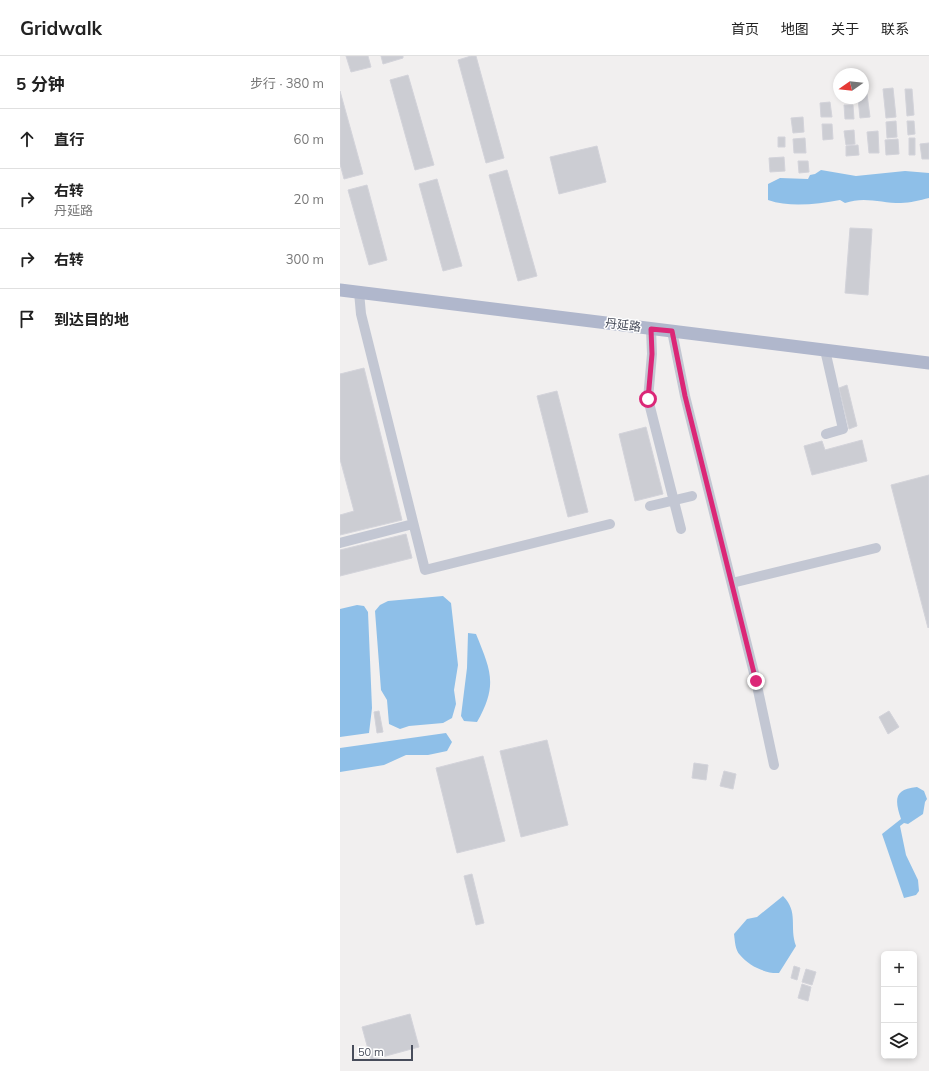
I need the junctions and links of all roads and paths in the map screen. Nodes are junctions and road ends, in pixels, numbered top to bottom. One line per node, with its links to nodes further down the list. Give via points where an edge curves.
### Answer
1 (340, 290): 2 (main road, 丹延路)
2 (359, 292): 3 (main road, 丹延路); 11 (street, via 361,314)
3 (651, 329): 4 (main road, 丹延路); 9 (street, via 652,354 648,399)
4 (672, 331): 5 (main road, 丹延路); 16 (street, via 685,396)
5 (824, 350): 6 (main road, 丹延路); 7 (street, via 843,429)
6 (929, 363)
7 (826, 434)
8 (692, 496): 9 (street)
9 (674, 500): 10 (street); 13 (street)
10 (650, 506)
11 (413, 524): 12 (street, via 425,570); 14 (street)
12 (610, 524)
13 (681, 529)
14 (340, 543)
15 (876, 548): 16 (street)
16 (732, 583): 17 (street)
17 (774, 766)

